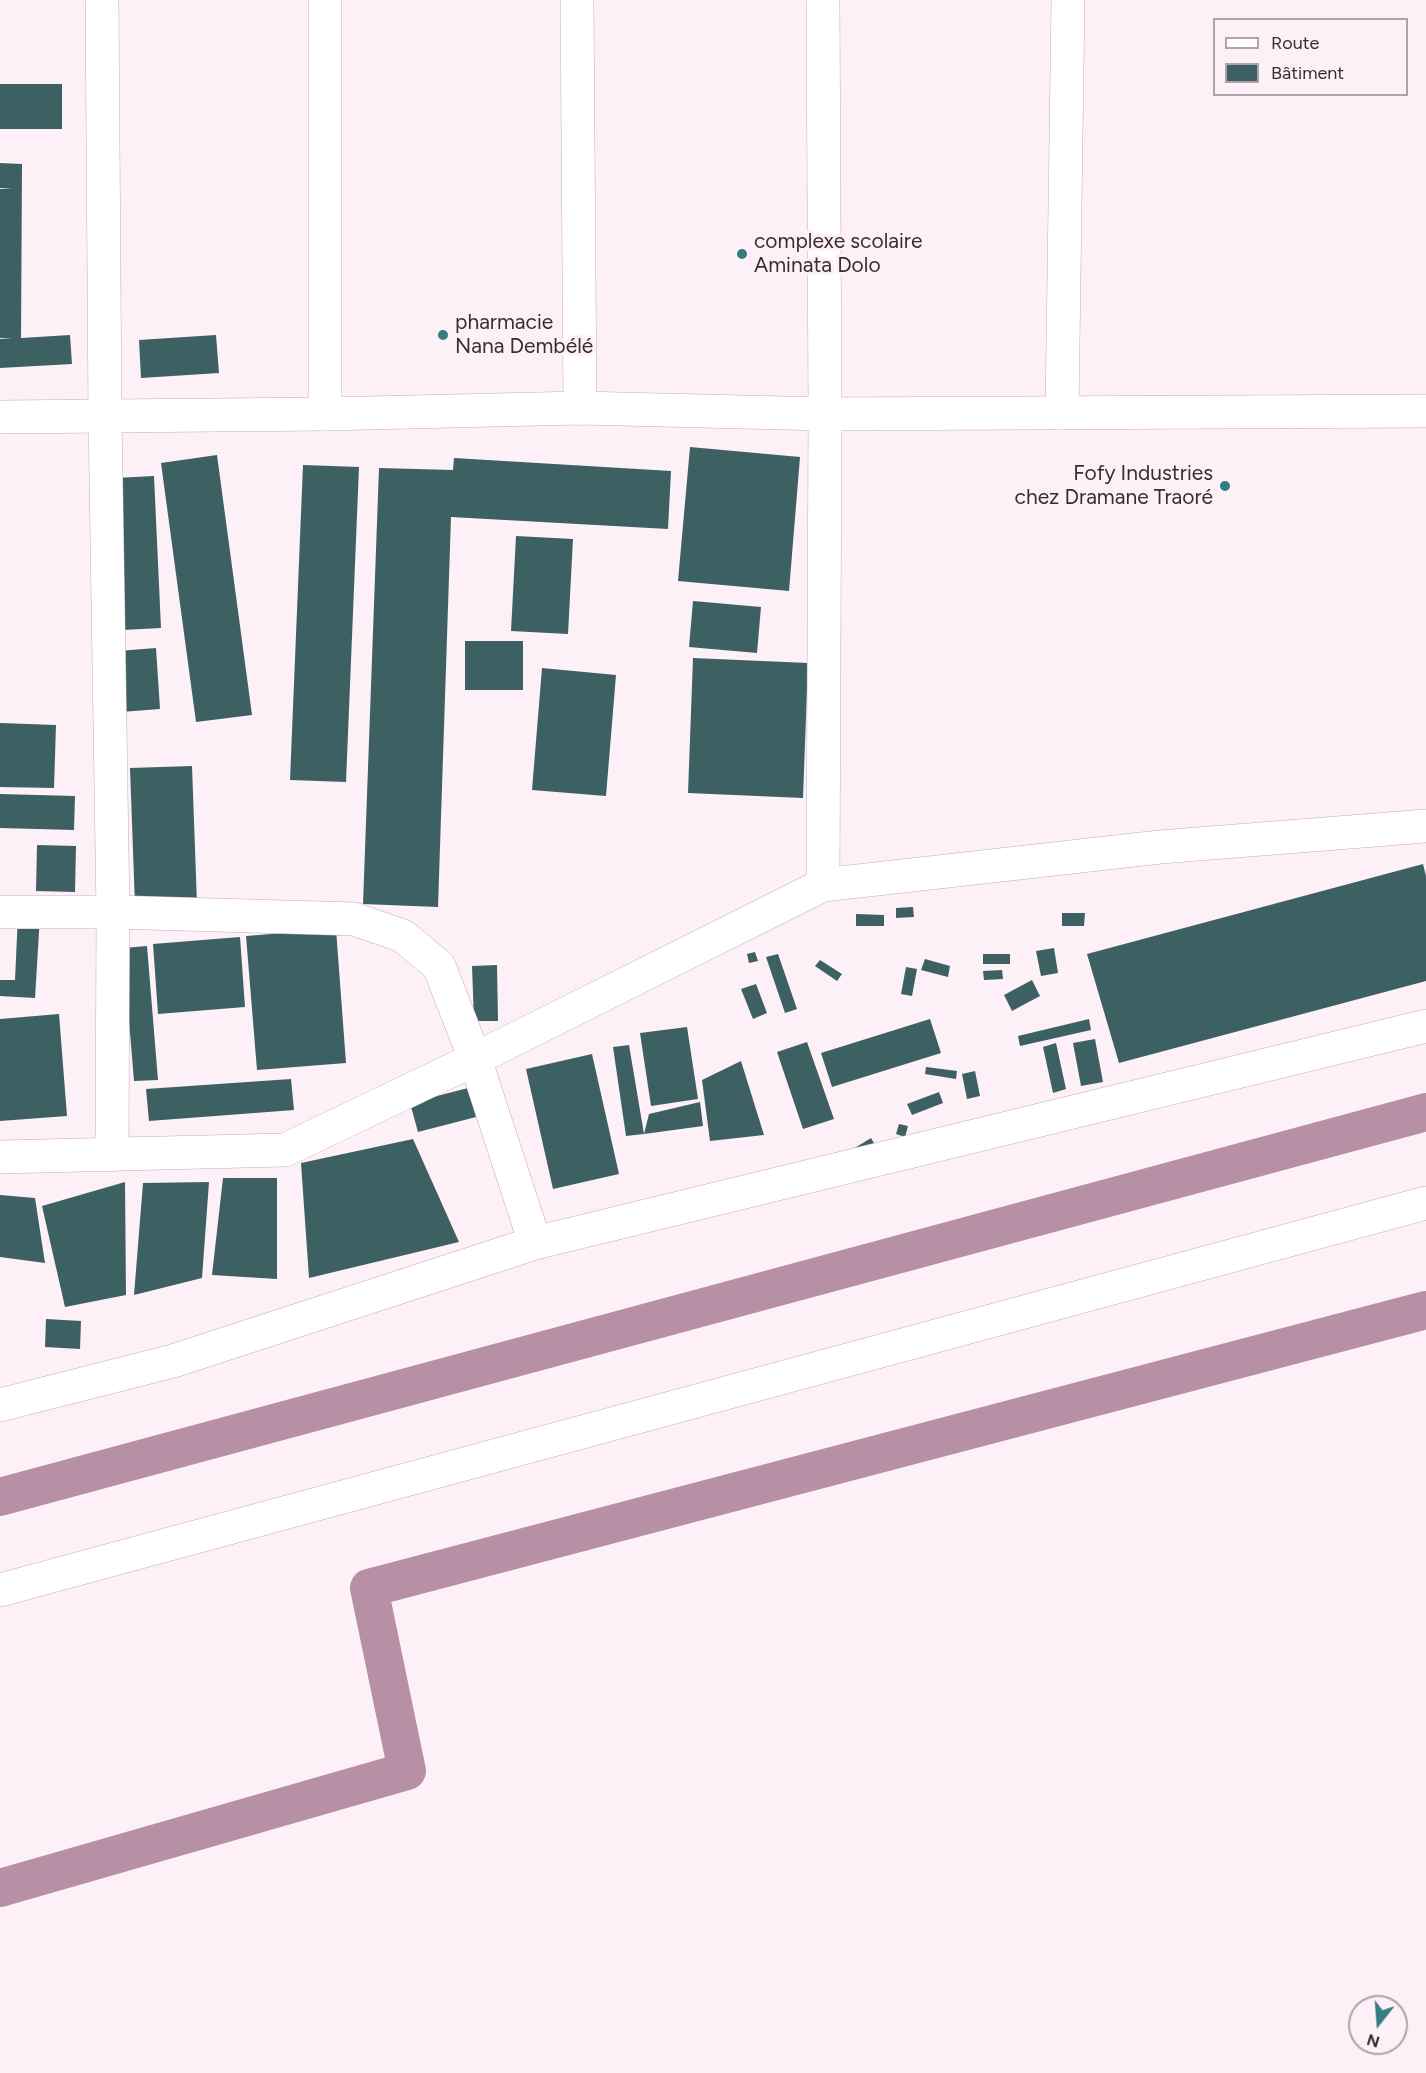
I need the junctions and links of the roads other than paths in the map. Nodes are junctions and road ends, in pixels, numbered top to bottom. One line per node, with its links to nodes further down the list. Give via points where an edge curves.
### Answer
1 (102, 0): 11 (street)
2 (325, 0): 9 (street)
3 (577, 0): 6 (street)
4 (823, 0): 10 (street)
5 (1068, 0): 8 (street)
6 (580, 408): 9 (street); 10 (street)
7 (1426, 411): 8 (street)
8 (1062, 413): 10 (street)
9 (325, 414): 11 (street)
10 (825, 414): 14 (street)
11 (105, 416): 12 (street); 16 (street)
12 (0, 417)
13 (1426, 826): 14 (street, via 1160,847)
14 (823, 885): 18 (street)
15 (0, 912): 16 (street)
16 (113, 912): 18 (street, via 354,919 403,936 439,966); 19 (street)
17 (1426, 1026): 22 (street)
18 (475, 1059): 19 (street, via 285,1150); 22 (street)
19 (112, 1155): 20 (street)
20 (0, 1157)
21 (1426, 1203): 24 (street)
22 (535, 1243): 23 (street, via 172,1362)
23 (0, 1405)
24 (0, 1590)

